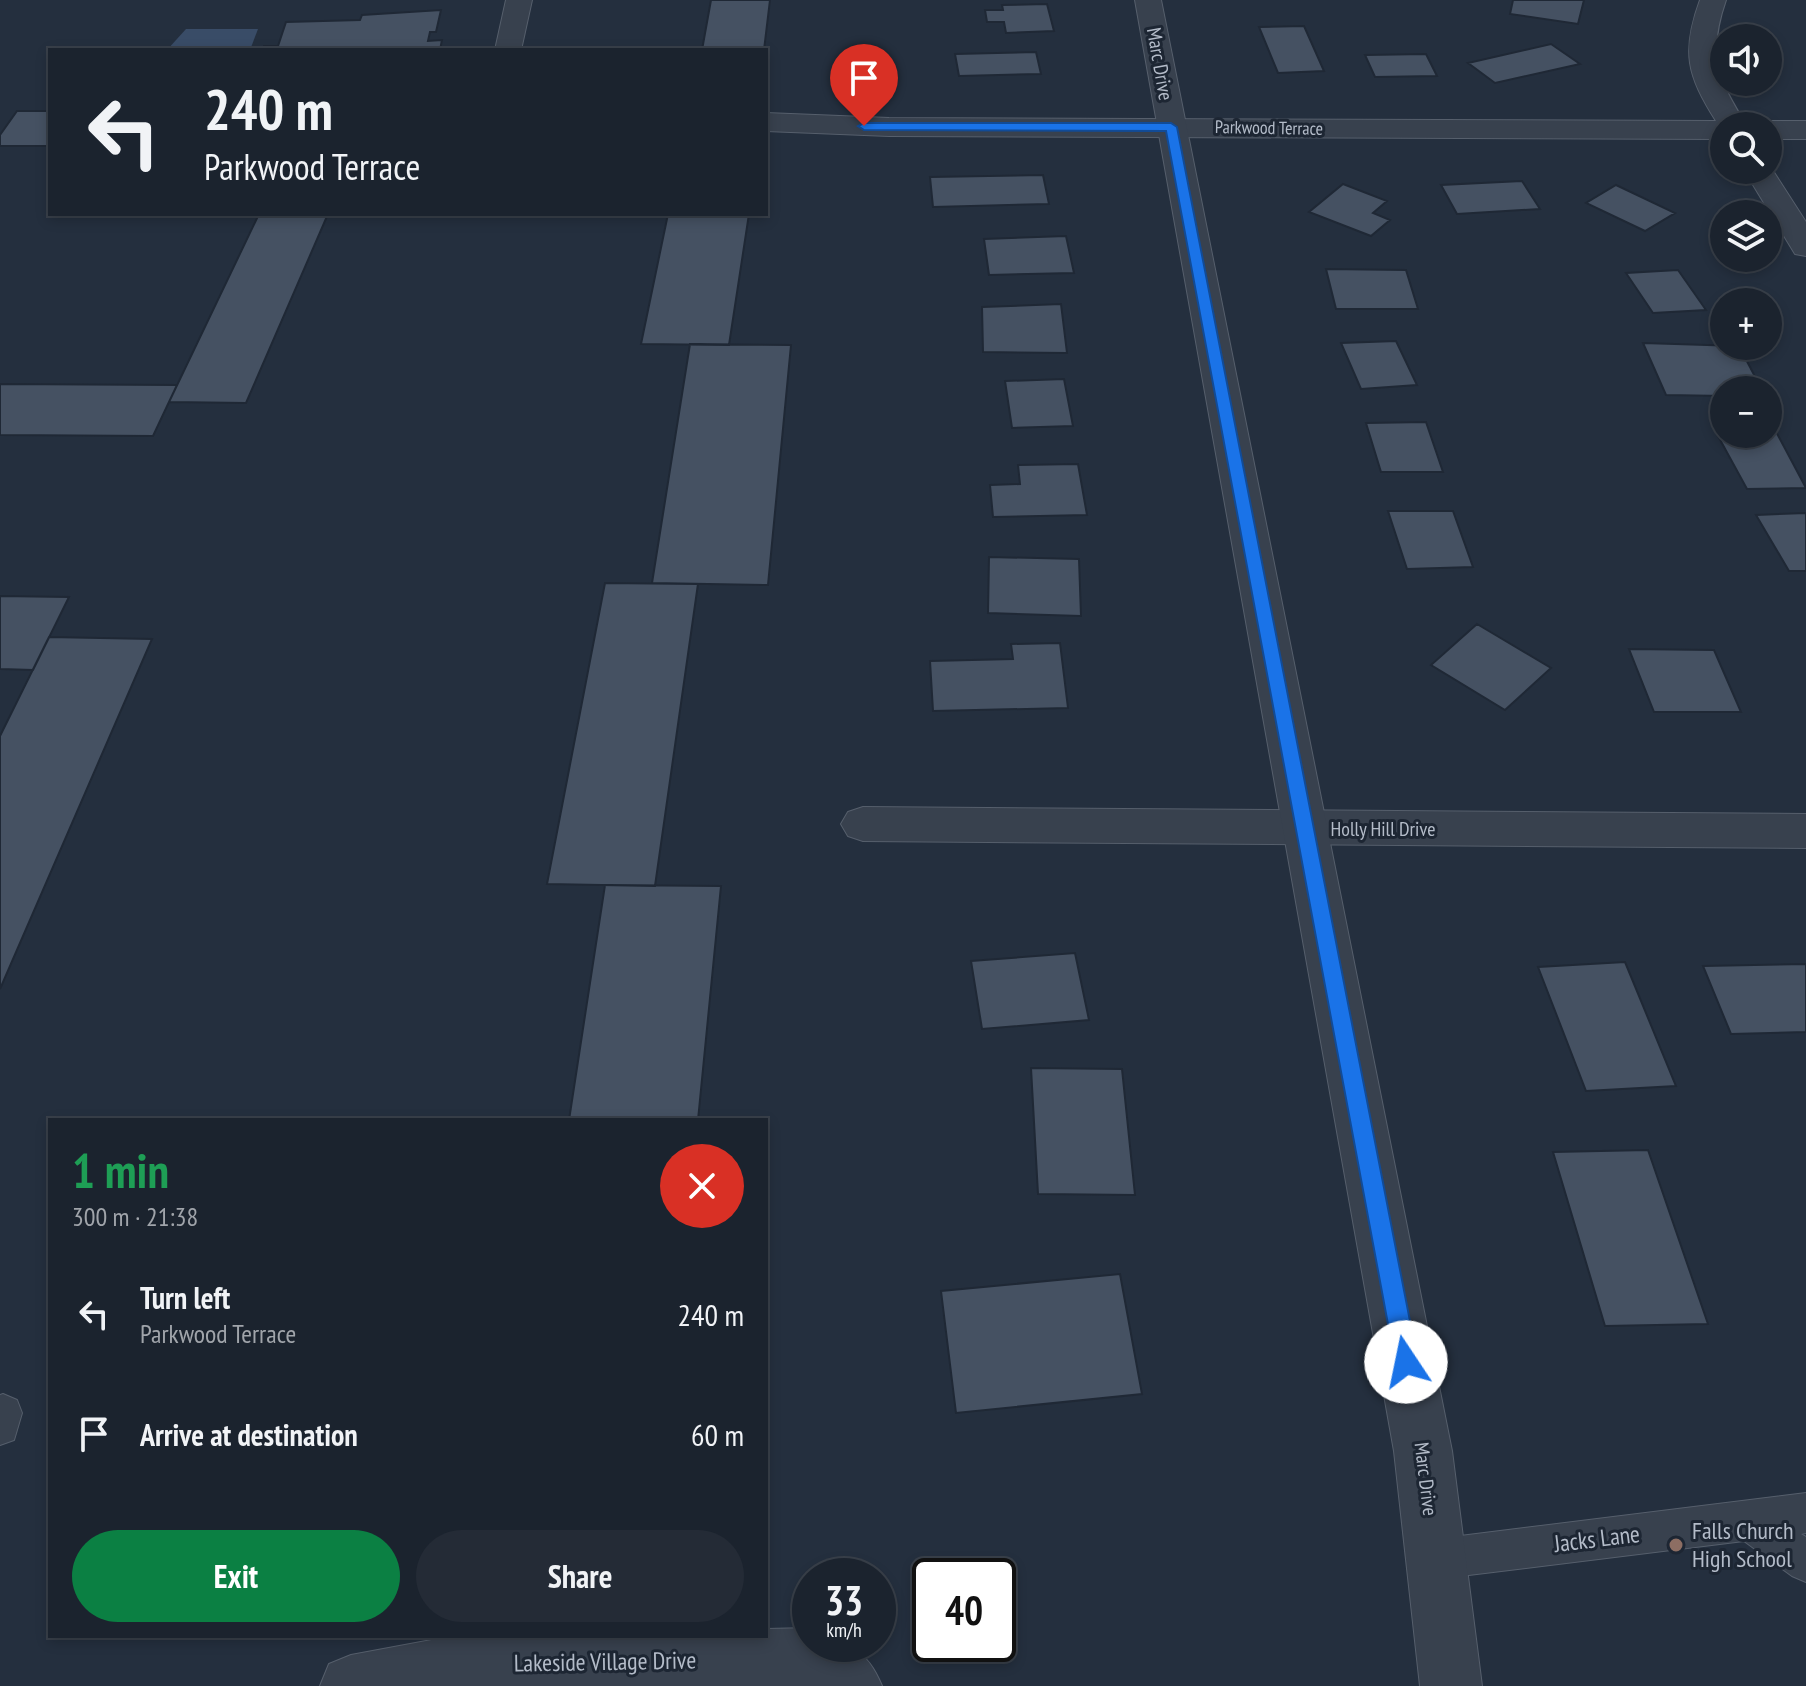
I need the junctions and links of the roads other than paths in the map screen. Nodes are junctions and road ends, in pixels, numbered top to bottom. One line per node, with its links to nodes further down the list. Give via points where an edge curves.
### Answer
1 (519, 0): 4 (street)
2 (1148, 0): 7 (street, Marc Drive)
3 (1713, 0): 5 (street, via 1699,52 1701,71)
4 (508, 48)
5 (1725, 112)
6 (768, 122): 7 (street, Parkwood Terrace)
7 (1171, 127): 8 (street, Parkwood Terrace); 14 (street, Marc Drive)
8 (1710, 130)
9 (1782, 130): 10 (street)
10 (1806, 130)
11 (1768, 184): 12 (street)
12 (1806, 247)
13 (863, 824): 14 (street, Holly Hill Drive)
14 (1304, 828): 15 (street, Holly Hill Drive); 18 (street, Marc Drive, via 1423,1451)
15 (1806, 831)
16 (1806, 1513): 17 (lane, Jacks Lane)
17 (1749, 1520): 18 (lane, Jacks Lane); 19 (lane)
18 (1436, 1559): 22 (street, Marc Drive)
19 (1806, 1562)
20 (351, 1686): 21 (street, Lakeside Village Drive, via 468,1664 816,1659)
21 (851, 1686)
22 (1451, 1686)

